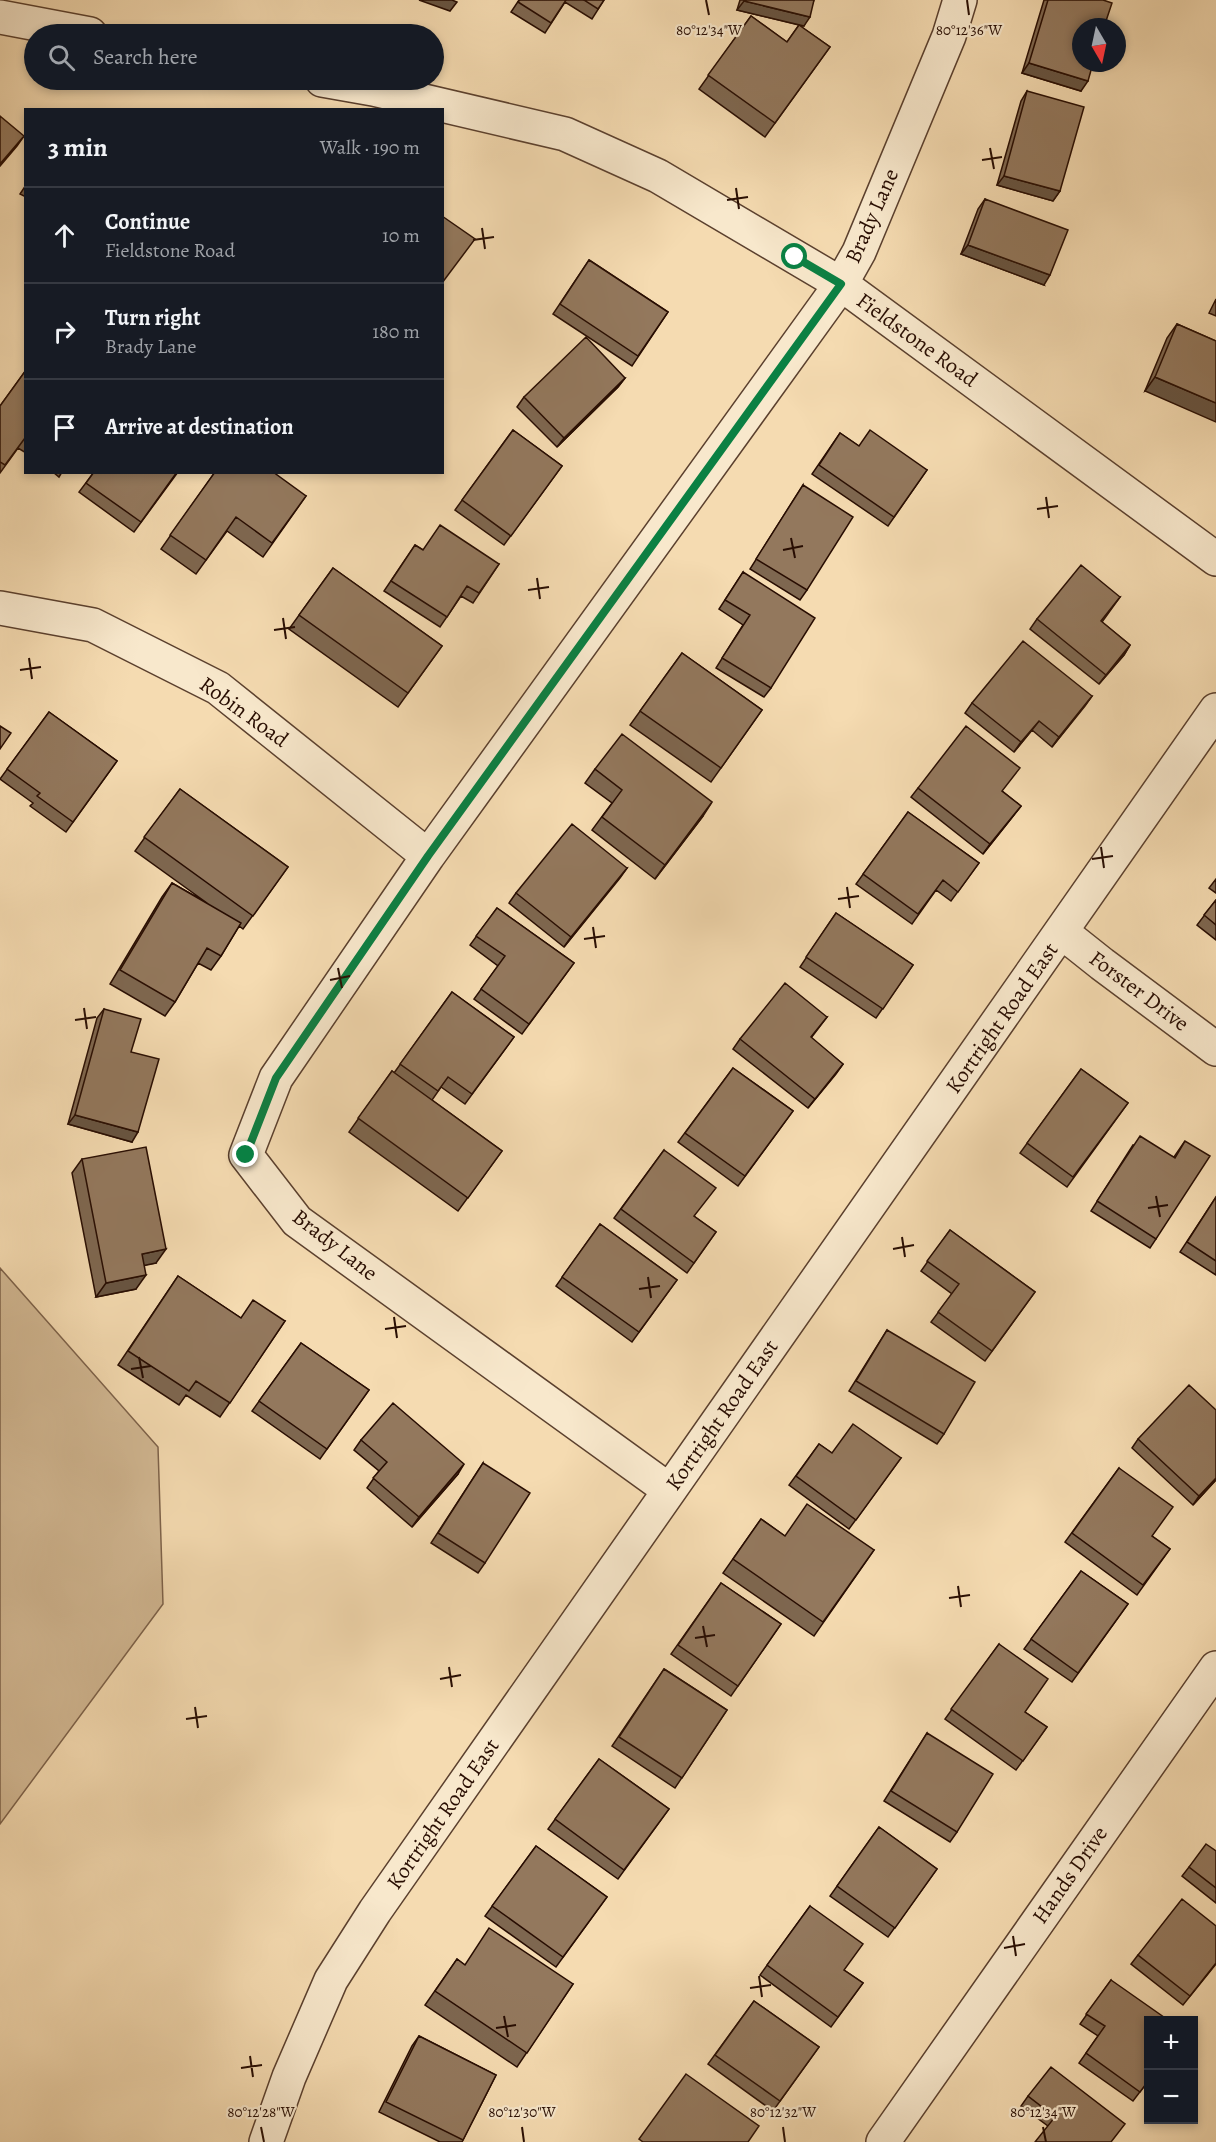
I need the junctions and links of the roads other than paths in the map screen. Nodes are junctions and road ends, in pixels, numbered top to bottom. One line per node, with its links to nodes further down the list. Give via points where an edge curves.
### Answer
1 (960, 0): 5 (street, Brady Lane, via 949,36 859,252)
2 (0, 17): 3 (street)
3 (37, 24)
4 (377, 90): 5 (street, Fieldstone Road, via 565,134 658,176)
5 (841, 284): 6 (street, Fieldstone Road); 9 (street, Brady Lane)
6 (1216, 559)
7 (0, 608): 9 (street, Robin Road, via 93,625 218,688)
8 (1216, 710): 10 (street, Kortright Road East)
9 (428, 856): 12 (street, Brady Lane, via 276,1078 246,1155 297,1221)
10 (1063, 933): 11 (street, Forster Drive); 12 (street, Kortright Road East)
11 (1216, 1049)
12 (669, 1490): 14 (street, Kortright Road East, via 331,1980 289,2076)
13 (1216, 1668): 15 (street, Hands Drive)
14 (266, 2142)
15 (883, 2142)

